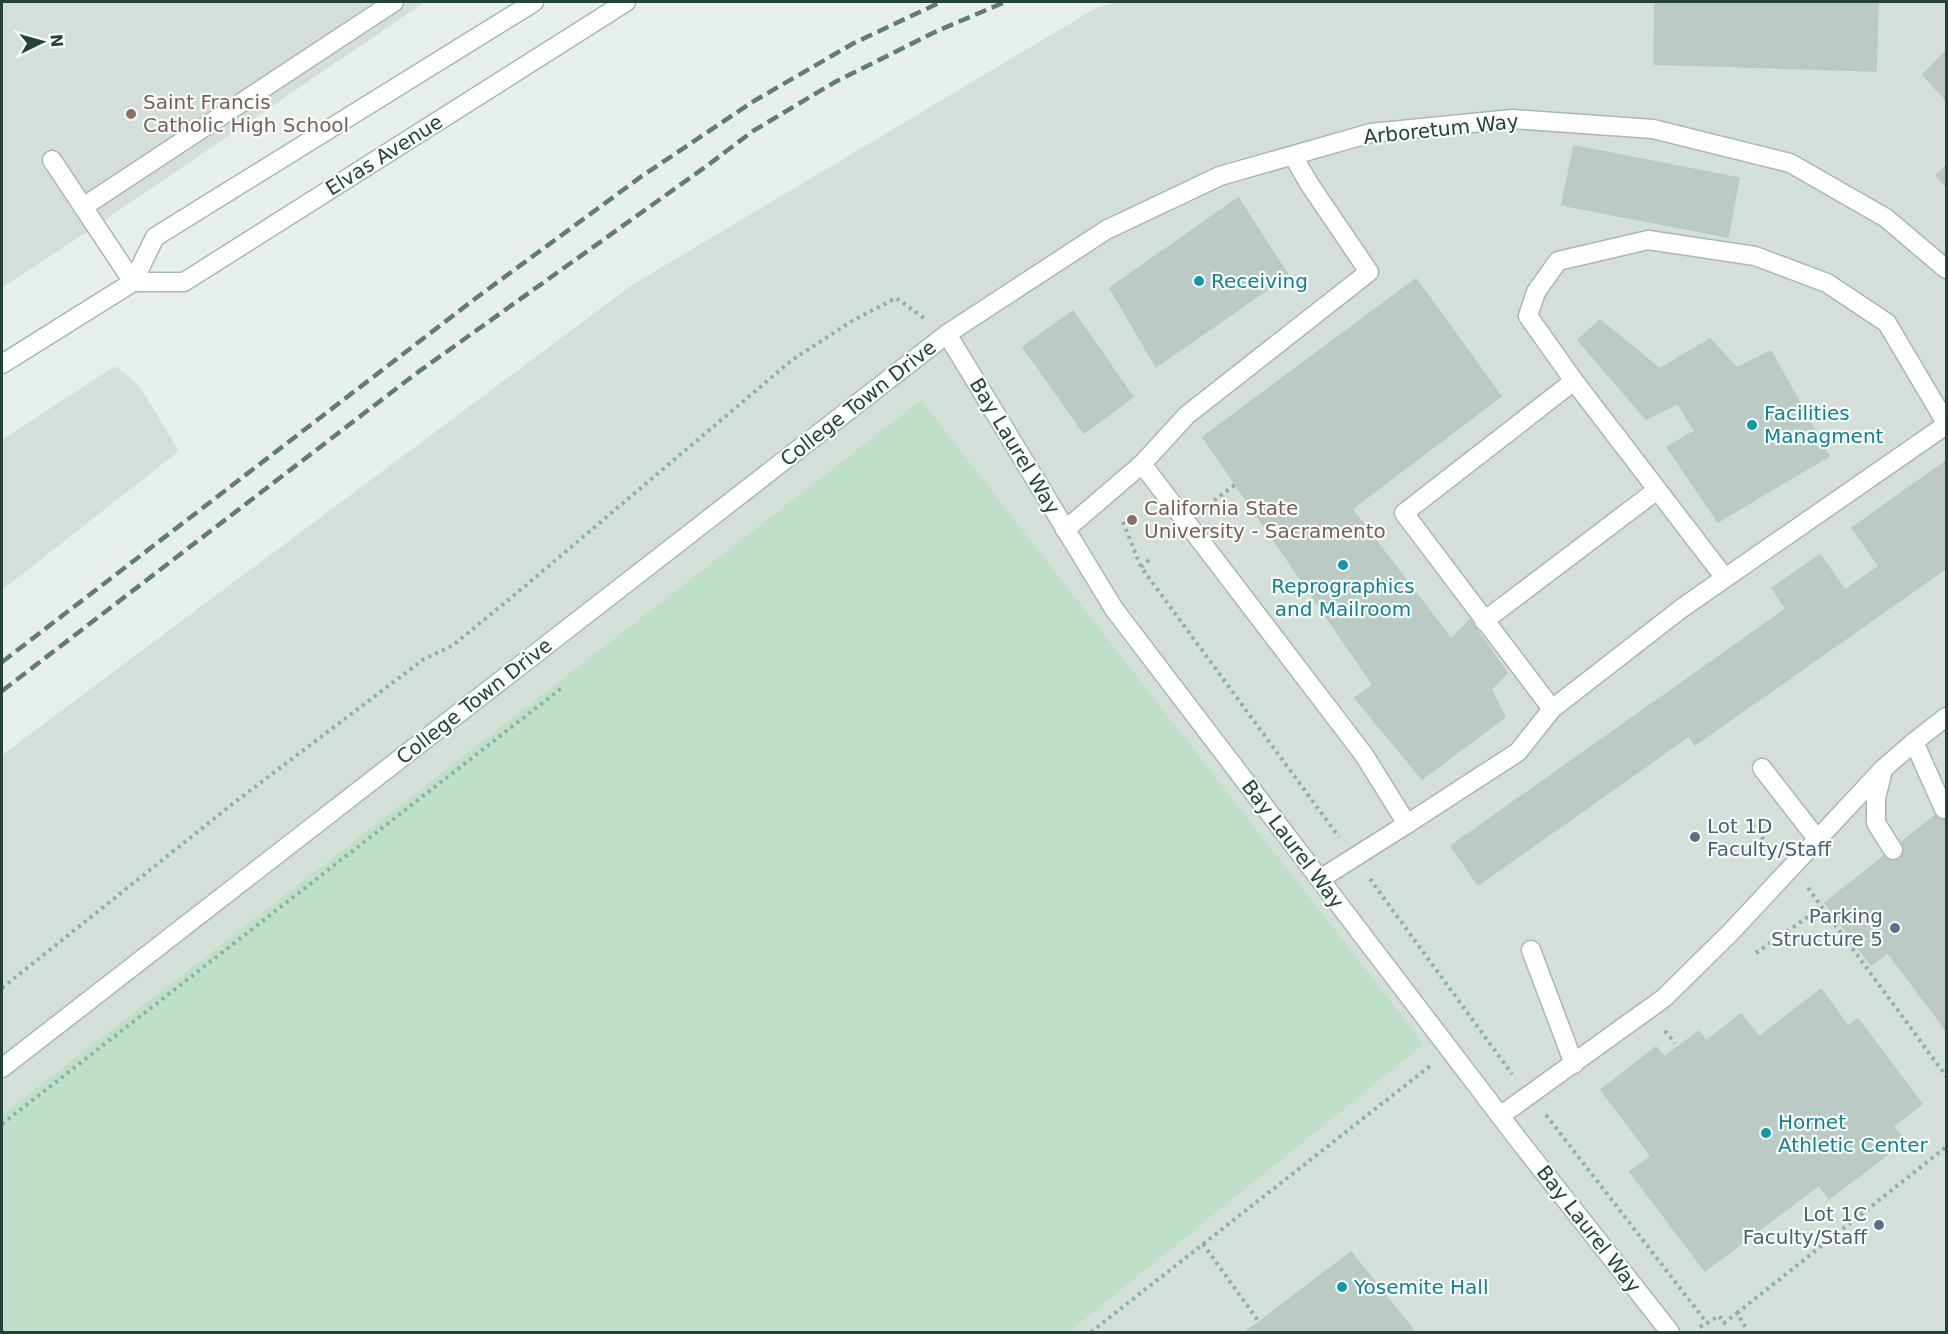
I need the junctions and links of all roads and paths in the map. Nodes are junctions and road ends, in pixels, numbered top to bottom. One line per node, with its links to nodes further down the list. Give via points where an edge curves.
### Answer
1 (394, 2): 6 (street)
2 (534, 2): 8 (street, via 155,237)
3 (626, 2): 8 (street, Elvas Avenue, via 184,282)
4 (1293, 156): 7 (street, Arboretum Way, via 1371,133 1512,119 1653,129 1790,163 1886,218); 9 (street, Arboretum Way, via 1220,176 1106,230); 13 (street, via 1370,272 1187,415)
5 (52, 160): 6 (street)
6 (83, 207): 8 (street)
7 (1947, 269)
8 (133, 282): 10 (street)
9 (947, 334): 18 (street, Bay Laurel Way); 41 (path, via 896,298 792,360 452,646 424,659 254,788); 46 (street, College Town Drive)
10 (2, 364)
11 (1574, 381): 12 (street, via 1528,316 1536,292 1558,261 1648,240 1755,256 1827,283 1887,323); 15 (street); 22 (street, via 1404,513)
12 (1947, 424): 21 (street)
13 (1142, 464): 18 (street); 31 (street, via 1364,755)
14 (1236, 484): 16 (path)
15 (1657, 490): 21 (street); 22 (street)
16 (1203, 509)
17 (1123, 522): 20 (path)
18 (1065, 530): 36 (street, Bay Laurel Way, via 1114,609)
19 (1151, 558): 20 (path)
20 (1141, 567): 35 (path)
21 (1725, 578): 24 (street)
22 (1484, 621): 24 (street)
23 (563, 687): 52 (path)
24 (1552, 709): 31 (street, via 1518,752)
25 (1947, 717): 26 (street)
26 (1914, 742): 28 (street); 29 (street)
27 (1762, 768): 32 (street)
28 (1883, 769): 32 (street); 33 (street, via 1876,798 1876,823)
29 (1944, 809)
30 (1748, 819): 34 (path)
31 (1407, 824): 35 (street)
32 (1818, 840): 45 (street, via 1664,998)
33 (1893, 850)
34 (1775, 856)
35 (1354, 858): 36 (street); 48 (path)
36 (1320, 879): 44 (street, Bay Laurel Way)
37 (1804, 883): 38 (path)
38 (1822, 907): 40 (path); 47 (path)
39 (1531, 950): 45 (street)
40 (1756, 953)
41 (2, 988)
42 (1661, 1025): 43 (path)
43 (1675, 1043)
44 (1450, 1050): 51 (street, Bay Laurel Way); 54 (path)
45 (1574, 1064): 51 (street)
46 (2, 1068)
47 (1945, 1069): 49 (path)
48 (1513, 1076)
49 (1947, 1076)
50 (1543, 1112): 57 (path)
51 (1500, 1116): 61 (street, Bay Laurel Way)
52 (2, 1124)
53 (1947, 1147): 55 (path)
54 (1203, 1244): 56 (path); 60 (path)
55 (1737, 1313): 57 (path, via 1724,1323 1719,1316); 59 (path)
56 (1259, 1322)
57 (1707, 1323): 58 (path)
58 (1700, 1327)
59 (1747, 1329)
60 (1091, 1332)
61 (1670, 1332)

